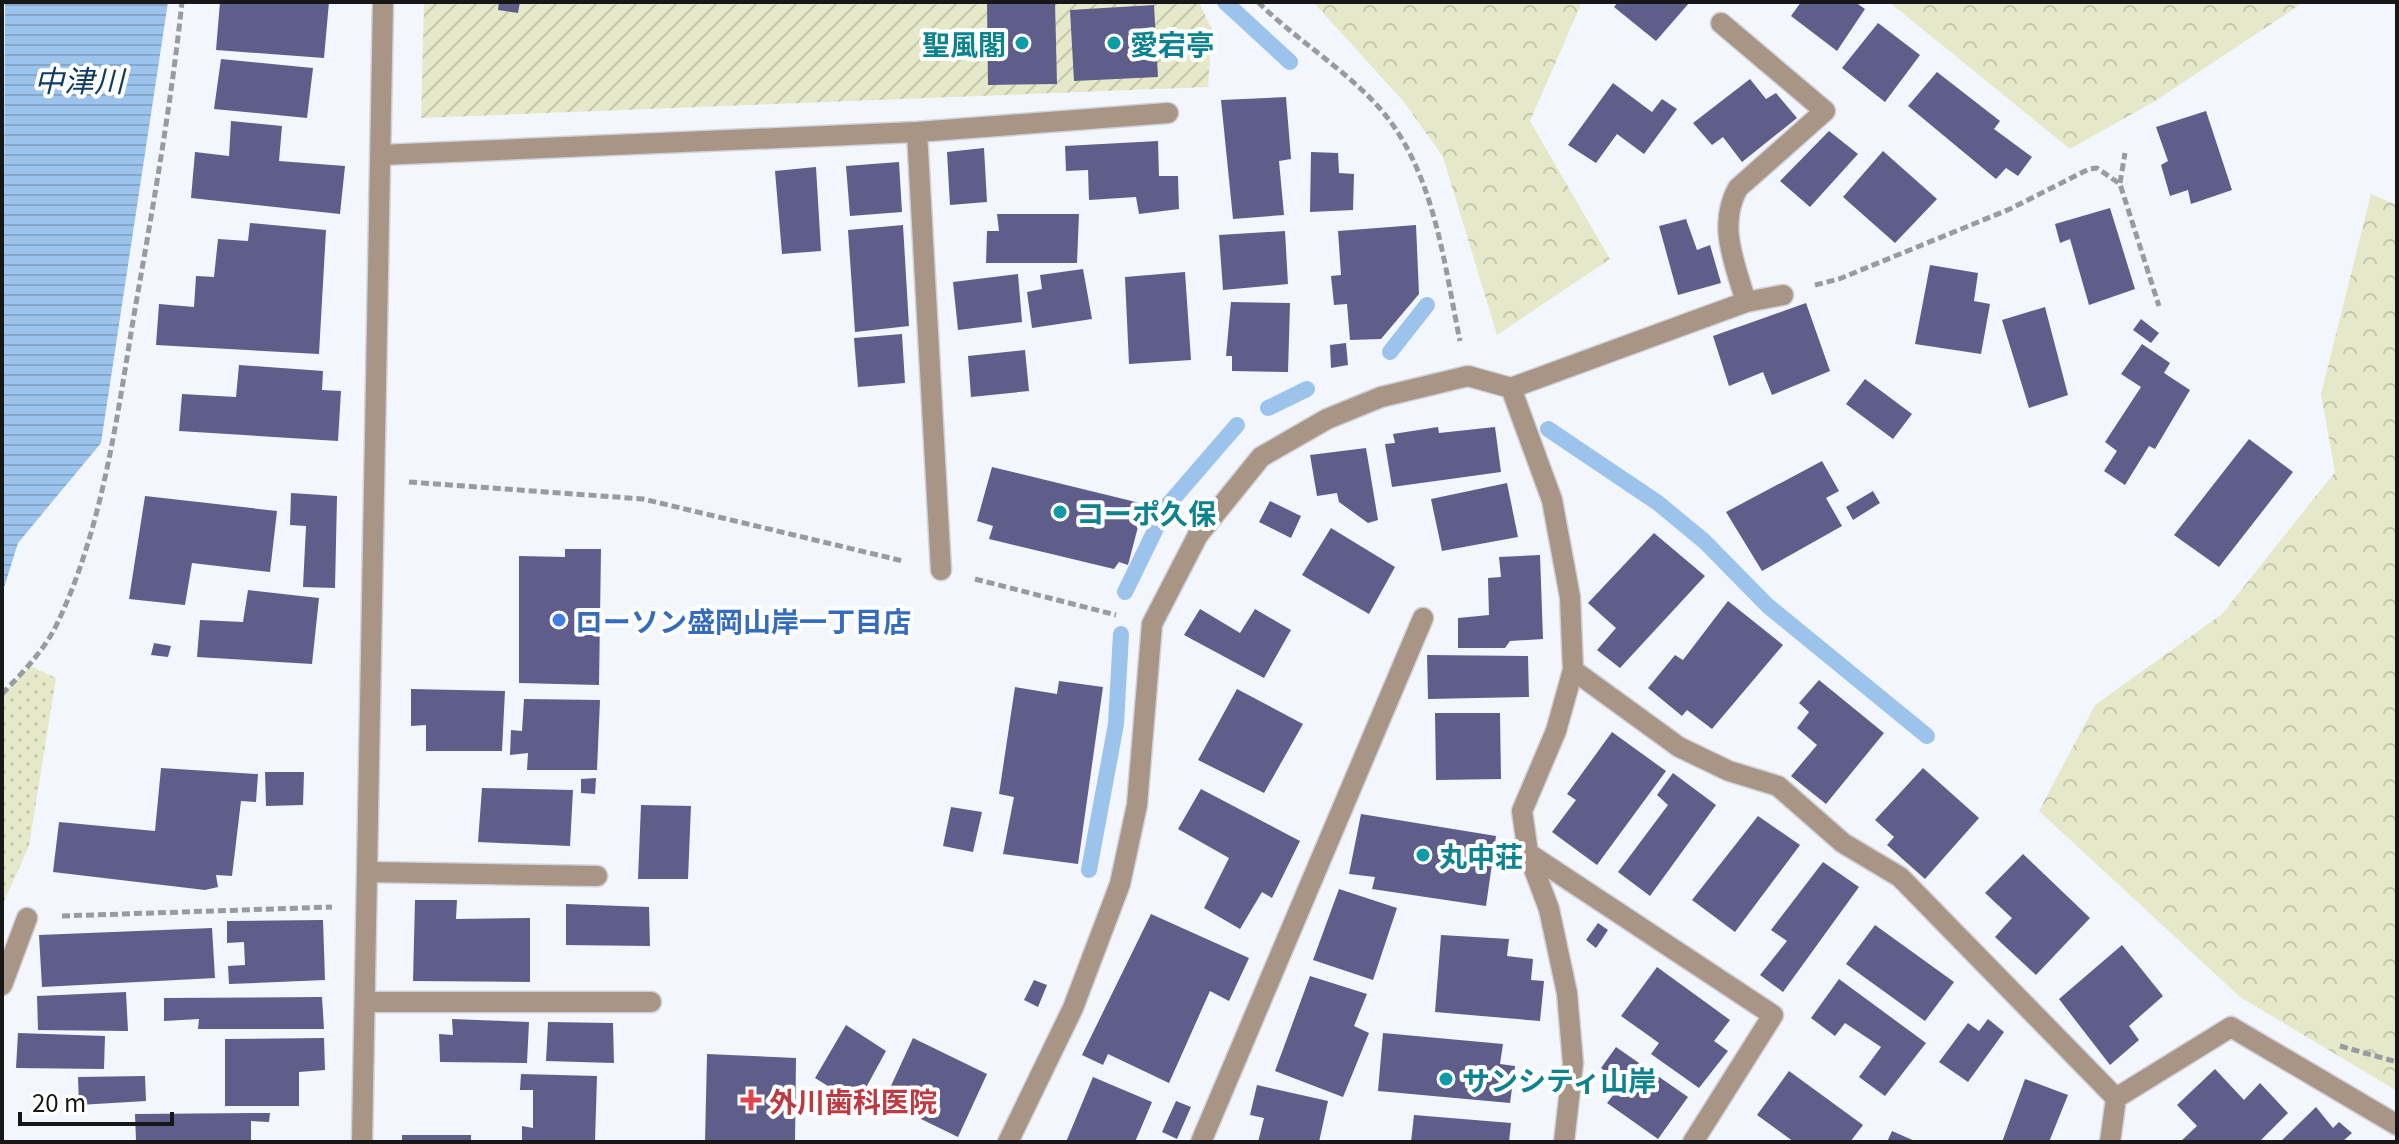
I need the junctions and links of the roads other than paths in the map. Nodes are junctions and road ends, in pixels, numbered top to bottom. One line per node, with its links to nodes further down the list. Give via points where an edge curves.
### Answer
1 (383, 2): 5 (street)
2 (1721, 23): 7 (street, via 1825,111 1738,188 1729,203 1727,231)
3 (1168, 113): 4 (street)
4 (917, 132): 5 (street); 9 (street)
5 (380, 155): 13 (street)
6 (1783, 295): 7 (street)
7 (1746, 302): 8 (street)
8 (1511, 388): 11 (street, via 1552,500 1570,597); 22 (street, via 1468,376 1367,402 1327,419 1261,457 1198,535 1152,624 1137,805 1120,884 1073,1008)
9 (941, 570)
10 (1423, 618): 23 (street)
11 (1573, 670): 12 (street, via 1556,731 1522,811); 19 (street, via 1679,747 1729,771 1778,786 1843,843 1900,877)
12 (1528, 853): 24 (street, via 1549,909 1567,993 1573,1063); 25 (street, via 1773,1015)
13 (367, 872): 14 (street); 17 (street)
14 (597, 876)
15 (27, 918): 16 (street)
16 (2, 985)
17 (366, 1002): 18 (street); 21 (street)
18 (651, 1002)
19 (2116, 1098): 20 (street, via 2231,1027); 26 (street)
20 (2397, 1125)
21 (362, 1142)
22 (1008, 1142)
23 (1201, 1142)
24 (1564, 1142)
25 (1693, 1142)
26 (2110, 1142)

